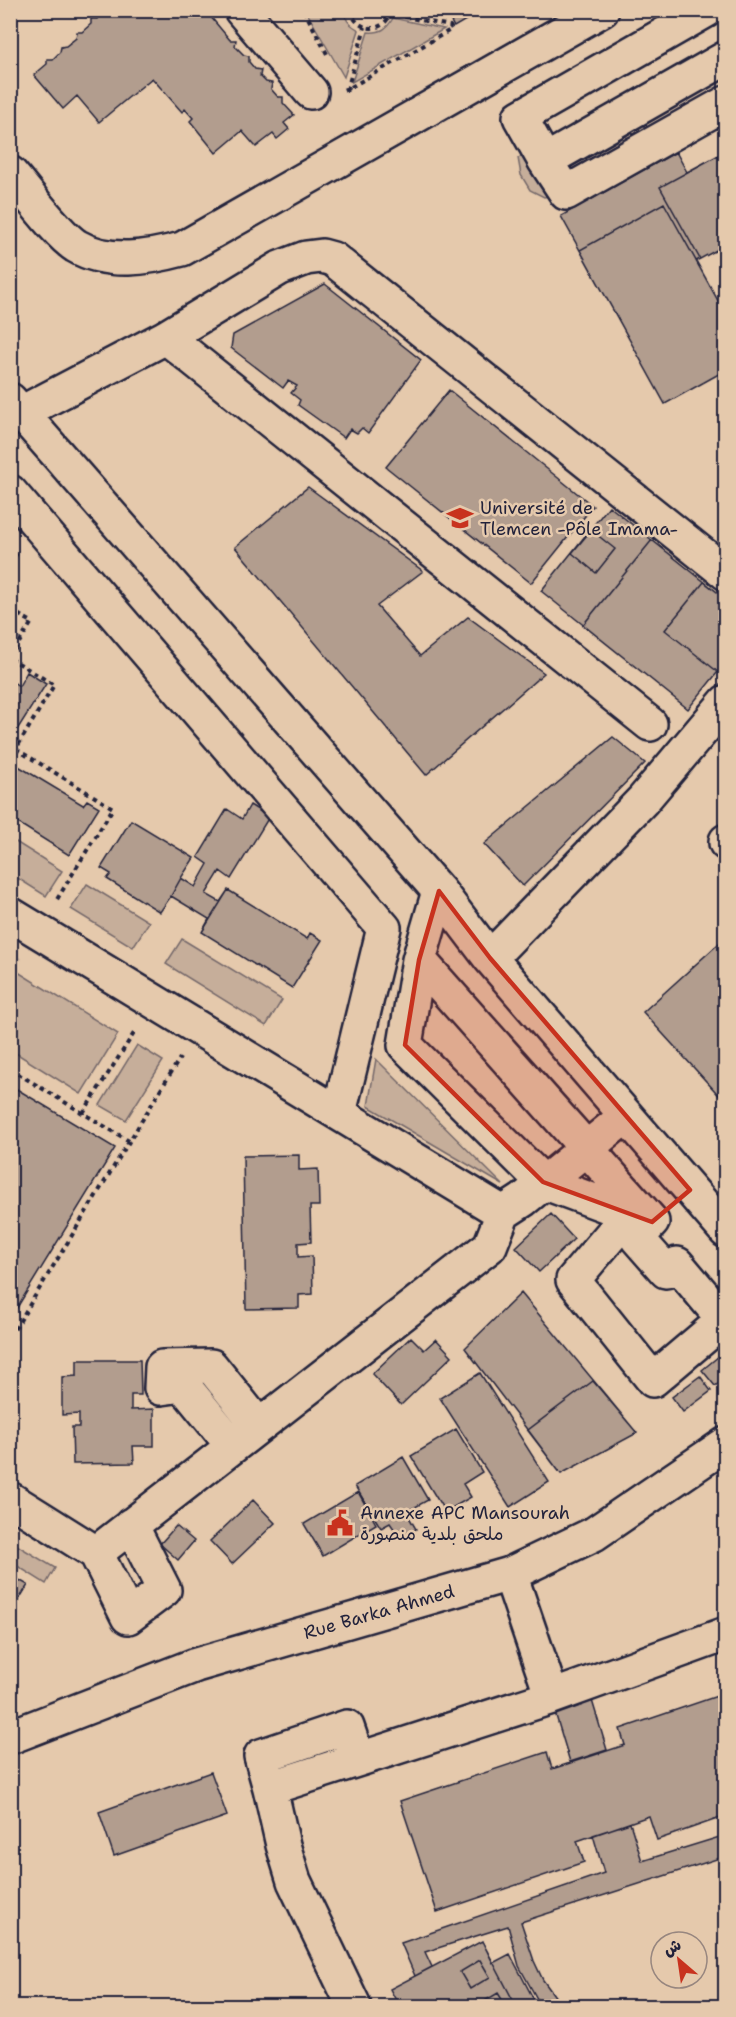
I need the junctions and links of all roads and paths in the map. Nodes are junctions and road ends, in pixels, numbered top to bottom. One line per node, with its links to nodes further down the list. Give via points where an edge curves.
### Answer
1 (241, 10): 14 (street)
2 (304, 10): 11 (path)
3 (350, 10): 9 (path, via 355,21)
4 (602, 10): 17 (street, via 182,249 158,256 115,257 76,246)
5 (707, 10): 16 (street, via 520,117)
6 (720, 10): 8 (street)
7 (392, 12): 9 (path, via 380,26); 13 (path, via 452,29)
8 (726, 20)
9 (365, 27): 13 (path)
10 (726, 58): 16 (street)
11 (330, 60)
12 (341, 80): 13 (path)
13 (346, 90): 14 (path, via 325,103)
14 (311, 92)
15 (726, 103): 16 (street, via 566,193)
16 (545, 160)
17 (10, 173)
18 (166, 337): 19 (street); 21 (street, via 280,268 306,258 322,256 333,260); 25 (street)
19 (16, 406): 26 (street)
20 (10, 492): 35 (street, via 384,928)
21 (726, 573)
22 (10, 610): 23 (path, via 32,622)
23 (10, 658): 28 (path, via 54,685 16,749 113,808)
24 (726, 702): 29 (street, via 643,800)
25 (650, 724)
26 (439, 891): 29 (street); 30 (street)
27 (10, 914): 28 (street)
28 (38, 931): 31 (street)
29 (490, 958): 36 (street)
30 (418, 960): 38 (street); 39 (street, via 405,1045)
31 (154, 1002): 32 (street); 34 (path)
32 (198, 1028): 35 (street); 37 (path)
33 (10, 1069): 34 (path)
34 (83, 1113): 37 (path)
35 (339, 1113): 42 (street)
36 (626, 1116): 38 (street); 40 (street)
37 (129, 1141): 45 (path)
38 (585, 1148): 39 (street); 43 (street)
39 (543, 1182): 41 (street); 42 (street)
40 (690, 1190): 43 (street); 44 (street)
41 (613, 1208): 43 (street); 43 (street, via 623,1221 573,1280 653,1380 724,1320 677,1264 666,1271 637,1238)
42 (503, 1213): 46 (street, via 490,1246)
43 (652, 1222)
44 (726, 1231)
45 (10, 1336)
46 (259, 1426): 48 (street); 48 (street, via 211,1366 162,1368 160,1388 183,1385)
47 (726, 1444): 52 (street, Rue Barka Ahmed, via 594,1534)
48 (233, 1446): 50 (street)
49 (10, 1499): 51 (street)
50 (131, 1525): 51 (street); 51 (street, via 164,1590 128,1617)
51 (96, 1553)
52 (510, 1574): 54 (street); 55 (street, Rue Barka Ahmed, via 196,1665)
53 (726, 1634): 54 (street)
54 (552, 1697): 56 (street, via 358,1759 347,1727 261,1756 294,1881)
55 (10, 1737)
56 (354, 2007)

